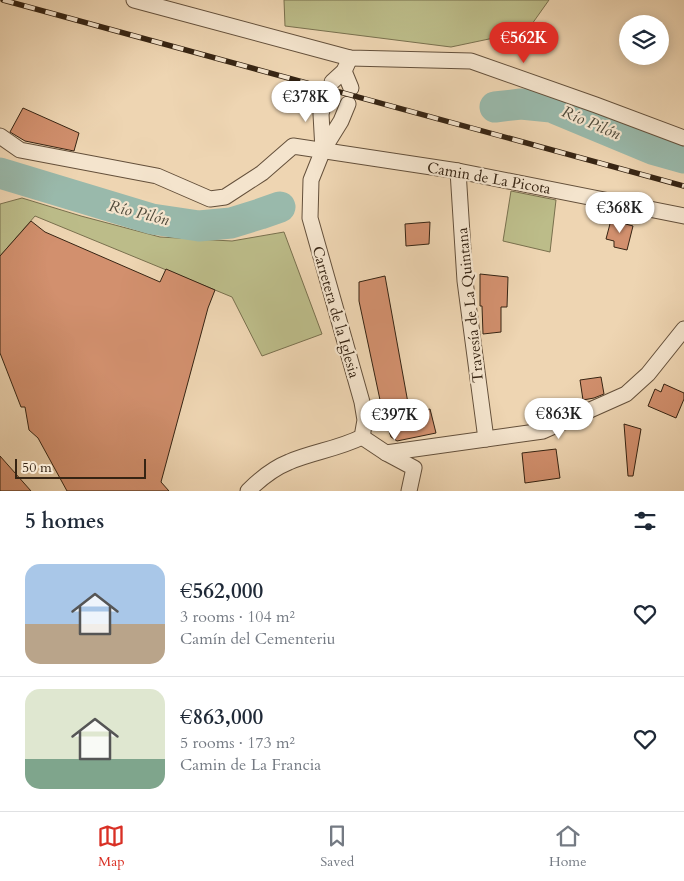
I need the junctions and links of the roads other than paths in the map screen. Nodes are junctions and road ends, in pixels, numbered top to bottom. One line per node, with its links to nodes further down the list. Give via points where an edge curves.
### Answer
1 (134, 0): 2 (street)
2 (347, 64): 3 (street); 4 (street); 8 (street, via 471,62)
3 (332, 82)
4 (351, 88)
5 (325, 99): 9 (street, Carretera de la Iglesia, via 321,114)
6 (348, 104): 9 (street, Carretera de la Iglesia)
7 (0, 136): 9 (street, Camin de La Picota, via 20,150 157,176 210,199 225,197 262,173 293,146)
8 (684, 138)
9 (323, 150): 10 (street, Camin de La Picota); 13 (street, Carretera de la Iglesia, via 311,180 310,218 362,402 365,420)
10 (458, 171): 11 (street, Camin de La Picota); 14 (street, Travesía de La Quintana, via 465,281)
11 (684, 216)
12 (684, 329): 14 (street, via 648,374 626,394 543,431)
13 (362, 437): 15 (street); 16 (street, via 288,462)
14 (486, 439): 15 (street)
15 (386, 453): 17 (street, via 414,468)
16 (248, 491)
17 (409, 491)

